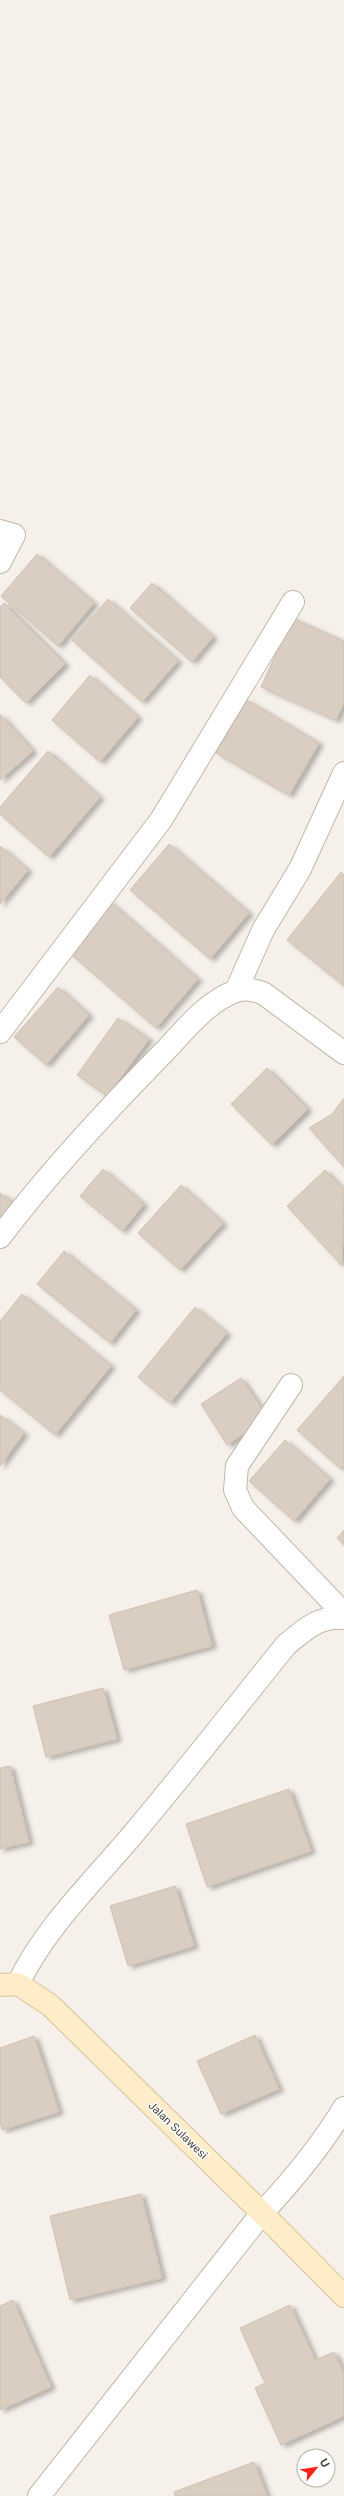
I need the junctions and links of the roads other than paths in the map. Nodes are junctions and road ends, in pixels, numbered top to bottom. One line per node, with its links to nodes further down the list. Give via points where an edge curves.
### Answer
1 (0, 531): 2 (street, via 14,535)
2 (0, 562)
3 (293, 602): 6 (street, via 161,820)
4 (344, 773): 5 (street, via 300,870 263,930)
5 (236, 991): 7 (street, via 248,989 263,993); 8 (street, via 201,1014 128,1088)
6 (0, 1032)
7 (344, 1053)
8 (0, 1237)
9 (291, 1385): 10 (street, via 237,1466 235,1490 243,1508)
10 (344, 1614)
11 (344, 1618): 12 (street, via 331,1617 312,1624 286,1645 29,1961)
12 (5, 1984): 14 (main road, Jalan Sulawesi, via 50,2005)
13 (344, 2108): 14 (street, via 290,2184)
14 (262, 2213): 15 (main road, Jalan Sulawesi); 16 (street)
15 (344, 2296)
16 (39, 2496)

